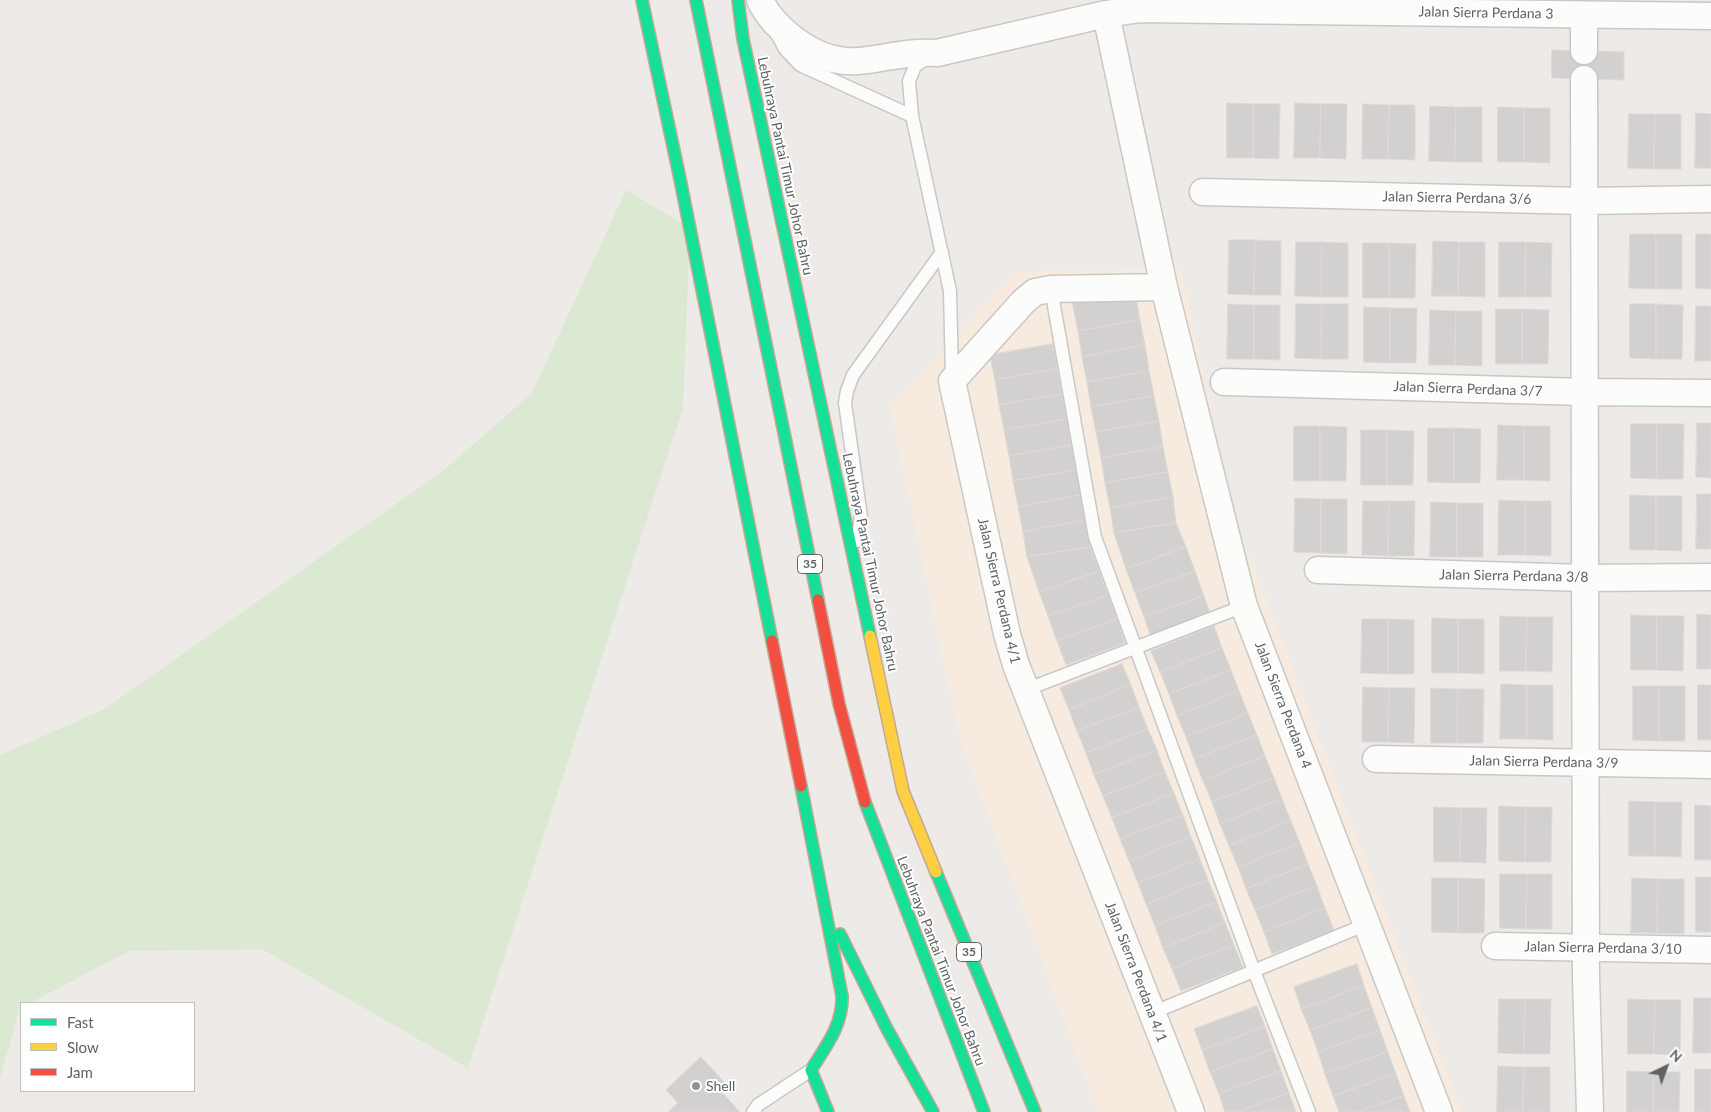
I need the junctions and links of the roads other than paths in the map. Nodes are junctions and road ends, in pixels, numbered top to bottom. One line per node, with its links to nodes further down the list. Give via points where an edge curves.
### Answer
1 (642, 0): 33 (highway)
2 (696, 0): 44 (highway, Lebuhraya Pantai Timur Johor Bahru / 35, via 841,713 866,806)
3 (738, 0): 23 (highway, Lebuhraya Pantai Timur Johor Bahru / 35, via 743,39)
4 (1140, 5): 5 (street, Jalan Sierra Perdana 3); 7 (street, Jalan Sierra Perdana 3)
5 (1105, 7): 10 (street, Jalan Sierra Perdana 3); 17 (street, Jalan Sierra Perdana 4)
6 (766, 9): 10 (street, Jalan Sierra Perdana 3, via 786,34 822,56 851,62 920,52); 12 (lane, via 779,39 800,64)
7 (1573, 10): 8 (street, Jalan Sierra Perdana 3); 9 (street)
8 (1711, 16)
9 (1584, 50)
10 (937, 53): 12 (lane, via 921,61 912,72 909,81)
11 (1584, 79): 15 (street)
12 (912, 116): 16 (lane)
13 (1203, 192): 15 (street, Jalan Sierra Perdana 3/6)
14 (1711, 199): 15 (street, Jalan Sierra Perdana 3/6)
15 (1585, 201): 21 (street)
16 (942, 252): 19 (lane, via 950,291); 23 (lane, via 853,375 847,390 845,403 861,518)
17 (1164, 286): 18 (street); 27 (street, Jalan Sierra Perdana 4)
18 (1051, 289): 19 (street, via 1029,296); 28 (lane, via 1095,537)
19 (952, 381): 29 (street, Jalan Sierra Perdana 4/1, via 1007,634)
20 (1224, 382): 21 (street, Jalan Sierra Perdana 3/7)
21 (1585, 392): 22 (street, Jalan Sierra Perdana 3/7); 26 (street)
22 (1711, 393)
23 (854, 560): 45 (highway, Lebuhraya Pantai Timur Johor Bahru / 35, via 903,792)
24 (1318, 570): 26 (street, Jalan Sierra Perdana 3/8)
25 (1711, 577): 26 (street, Jalan Sierra Perdana 3/8)
26 (1586, 578): 31 (street)
27 (1244, 606): 28 (lane); 34 (street, Jalan Sierra Perdana 4)
28 (1134, 648): 29 (lane); 38 (lane)
29 (1025, 690): 39 (street, Jalan Sierra Perdana 4/1)
30 (1376, 759): 31 (street, Jalan Sierra Perdana 3/9)
31 (1586, 763): 32 (street, Jalan Sierra Perdana 3/9); 36 (street)
32 (1711, 765)
33 (824, 901): 40 (highway, via 842,1007 836,1029); 43 (highway)
34 (1367, 924): 38 (lane); 48 (street, Jalan Sierra Perdana 4)
35 (1495, 946): 36 (street, Jalan Sierra Perdana 3/10)
36 (1586, 947): 37 (street, Jalan Sierra Perdana 3/10); 49 (street)
37 (1711, 950)
38 (1254, 971): 39 (lane); 47 (lane)
39 (1152, 1013): 46 (street, Jalan Sierra Perdana 4/1)
40 (810, 1070): 41 (lane, via 758,1105); 42 (highway)
41 (753, 1112)
42 (828, 1112)
43 (933, 1112)
44 (984, 1112)
45 (1035, 1112)
46 (1191, 1112)
47 (1309, 1112)
48 (1439, 1112)
49 (1590, 1112)

